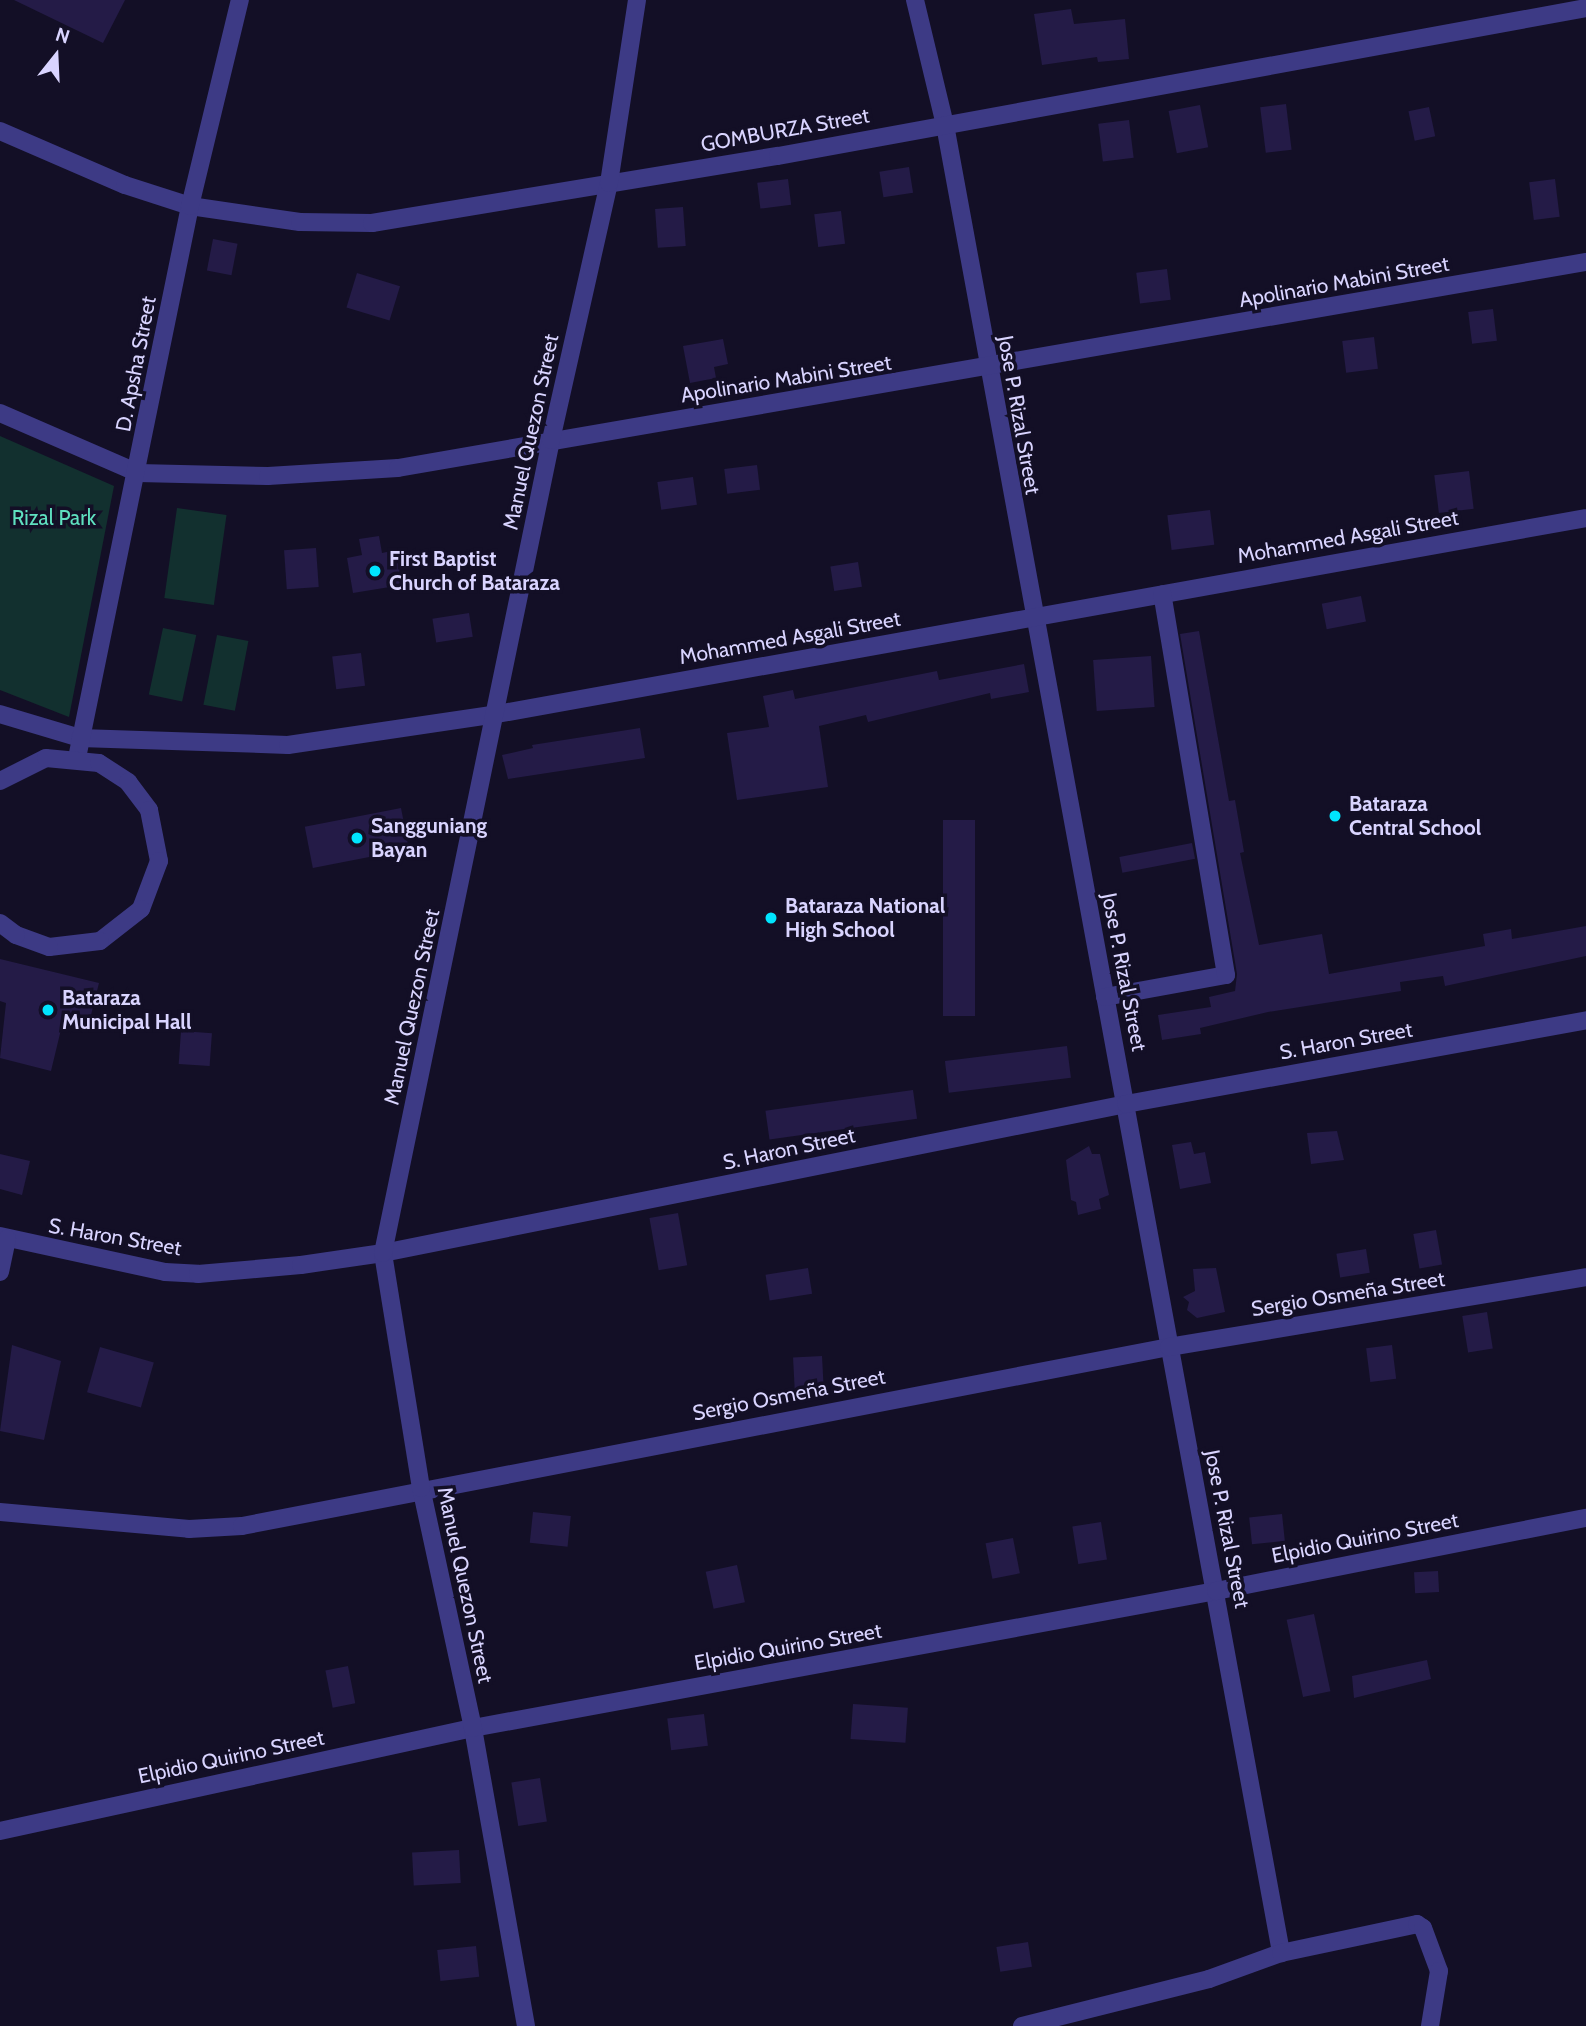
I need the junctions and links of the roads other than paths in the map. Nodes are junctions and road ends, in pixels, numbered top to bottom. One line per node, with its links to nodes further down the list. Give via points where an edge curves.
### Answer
1 (240, 0): 8 (street, D. Apsha Street)
2 (637, 0): 7 (street, Manuel Quezon Street)
3 (915, 0): 5 (street, Jose P. Rizal Street)
4 (1586, 8): 5 (street, GOMBURZA Street)
5 (945, 125): 7 (street, GOMBURZA Street); 10 (street, Jose P. Rizal Street)
6 (0, 131): 8 (street, GOMBURZA Street, via 125,185)
7 (609, 183): 8 (street, GOMBURZA Street, via 372,223 300,222); 12 (street, Manuel Quezon Street)
8 (190, 206): 13 (street, D. Apsha Street)
9 (1586, 262): 10 (street, Apolinario Mabini Street)
10 (987, 369): 12 (street, Apolinario Mabini Street); 16 (street, Jose P. Rizal Street)
11 (0, 413): 13 (street, Apolinario Mabini Street)
12 (551, 440): 13 (street, Apolinario Mabini Street, via 463,460 398,468 268,477); 18 (street, Manuel Quezon Street)
13 (138, 473): 19 (street, D. Apsha Street)
14 (1586, 518): 15 (street, Mohammed Asgali Street)
15 (1162, 594): 16 (street, Mohammed Asgali Street); 23 (street, via 1226,975)
16 (1032, 617): 18 (street, Mohammed Asgali Street); 23 (street, Jose P. Rizal Street)
17 (0, 714): 19 (street, Mohammed Asgali Street)
18 (497, 714): 19 (street, Mohammed Asgali Street, via 288,746); 27 (street, Manuel Quezon Street)
19 (80, 738): 20 (street, D. Apsha Street)
20 (77, 758): 21 (street, via 29,763); 22 (street, via 114,772 149,810 159,852 150,894 115,933 83,946 31,942)
21 (0, 780)
22 (0, 923)
23 (1105, 997): 25 (street, Jose P. Rizal Street)
24 (1586, 1020): 25 (street, S. Haron Street)
25 (1126, 1104): 27 (street, S. Haron Street); 30 (street, Jose P. Rizal Street)
26 (3, 1238): 27 (street, S. Haron Street, via 122,1266 198,1274); 28 (street)
27 (383, 1253): 31 (street, Manuel Quezon Street)
28 (0, 1272)
29 (1586, 1278): 30 (street, Sergio Osmeña Street)
30 (1169, 1347): 31 (street, Sergio Osmeña Street); 34 (street, Jose P. Rizal Street)
31 (421, 1488): 32 (street, Sergio Osmeña Street, via 242,1526 202,1528); 35 (street, Manuel Quezon Street)
32 (0, 1512)
33 (1586, 1518): 34 (street, Elpidio Quirino Street)
34 (1216, 1591): 35 (street, Elpidio Quirino Street); 37 (street, Jose P. Rizal Street)
35 (473, 1728): 36 (street, Elpidio Quirino Street); 38 (street, Manuel Quezon Street)
36 (0, 1830)
37 (1281, 1953): 39 (street, via 1209,1979); 40 (street, via 1420,1925 1439,1970)
38 (526, 2026)
39 (1022, 2026)
40 (1430, 2026)

